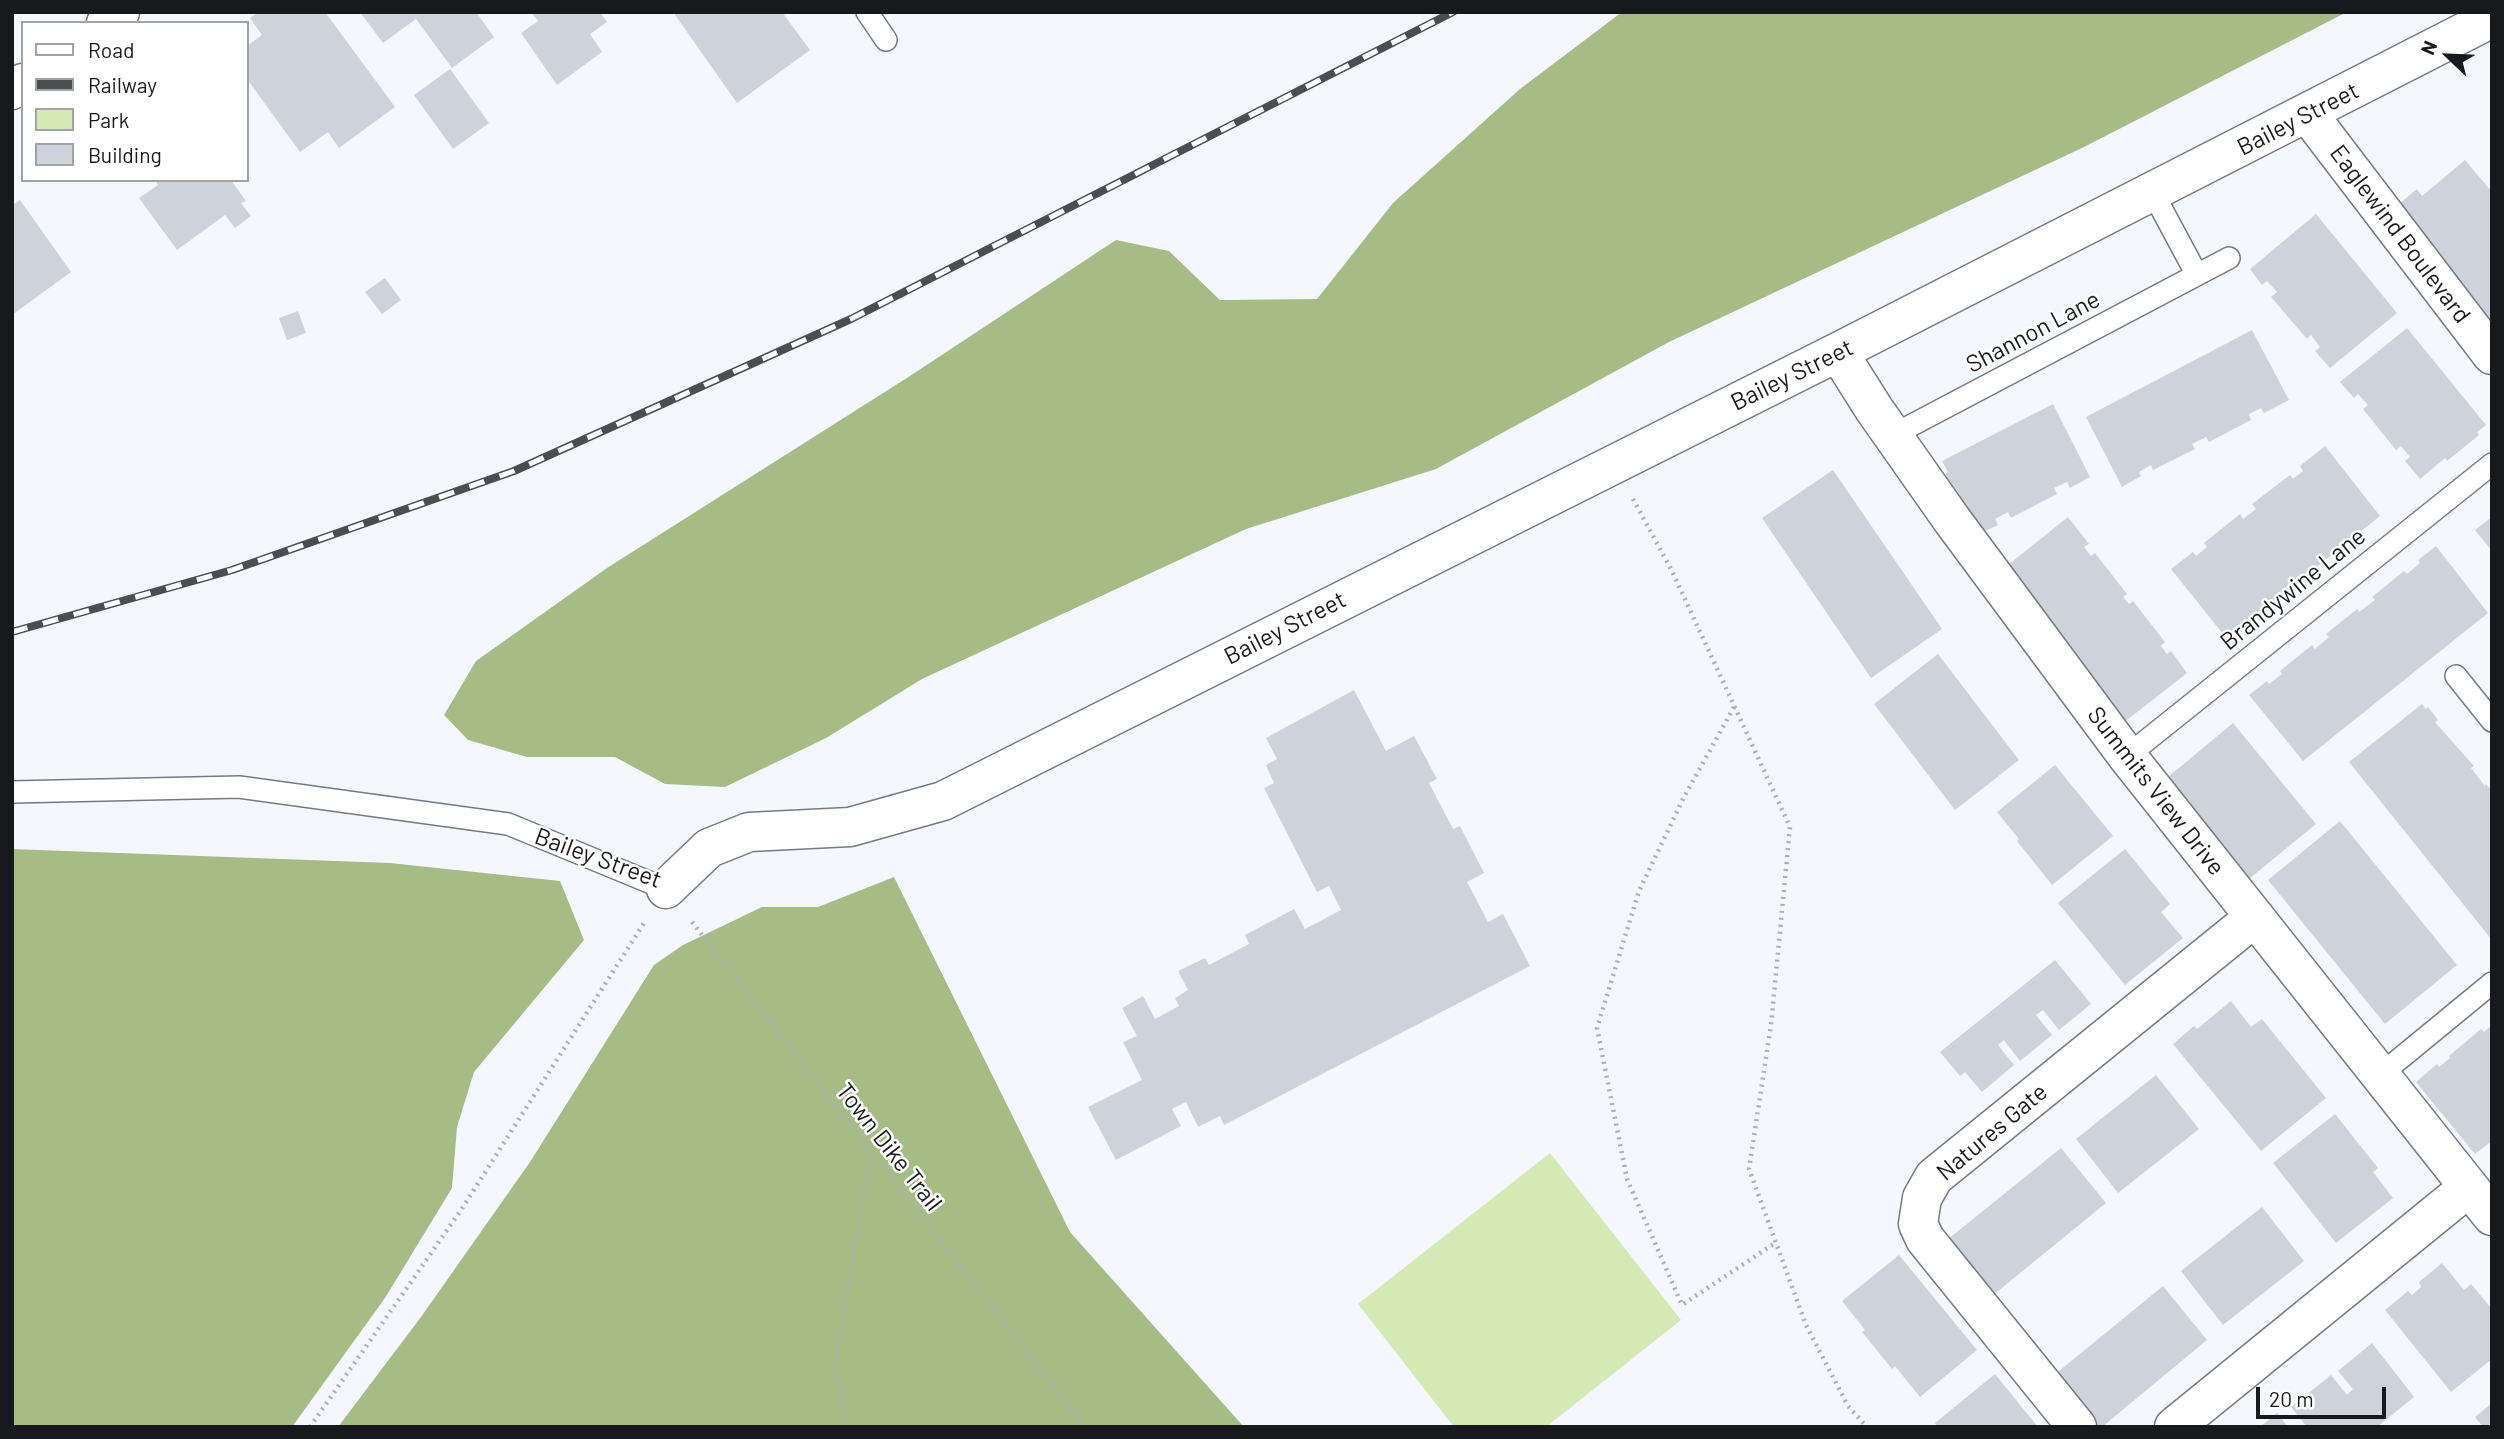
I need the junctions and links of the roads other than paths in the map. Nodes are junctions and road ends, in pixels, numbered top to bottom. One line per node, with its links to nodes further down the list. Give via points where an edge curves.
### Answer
1 (867, 12): 3 (lane)
2 (2492, 18): 4 (street, Bailey Street)
3 (887, 40)
4 (2308, 114): 5 (street, Bailey Street); 9 (street, Eaglewind Boulevard)
5 (2153, 193): 7 (lane); 8 (street, Bailey Street)
6 (2229, 258): 7 (lane, Shannon Lane)
7 (2197, 275): 10 (lane, Shannon Lane)
8 (1838, 352): 10 (street, Summits View Drive); 16 (street, Bailey Street, via 943,800 850,827 749,832 709,848)
9 (2492, 355)
10 (1893, 435): 14 (street, Summits View Drive)
11 (2492, 464): 14 (lane, Brandywine Lane)
12 (2456, 676): 13 (lane)
13 (2492, 721)
14 (2127, 756): 17 (street, Summits View Drive)
15 (12, 792): 16 (lane, Bailey Street, via 239,787 508,824)
16 (666, 889)
17 (2255, 917): 19 (street, Summits View Drive); 21 (street, Natures Gate, via 1934,1177 1922,1198 1918,1224 1925,1238)
18 (2492, 982): 19 (lane)
19 (2380, 1075): 20 (street, Summits View Drive)
20 (2480, 1202): 22 (street)
21 (2077, 1427)
22 (2174, 1427)

